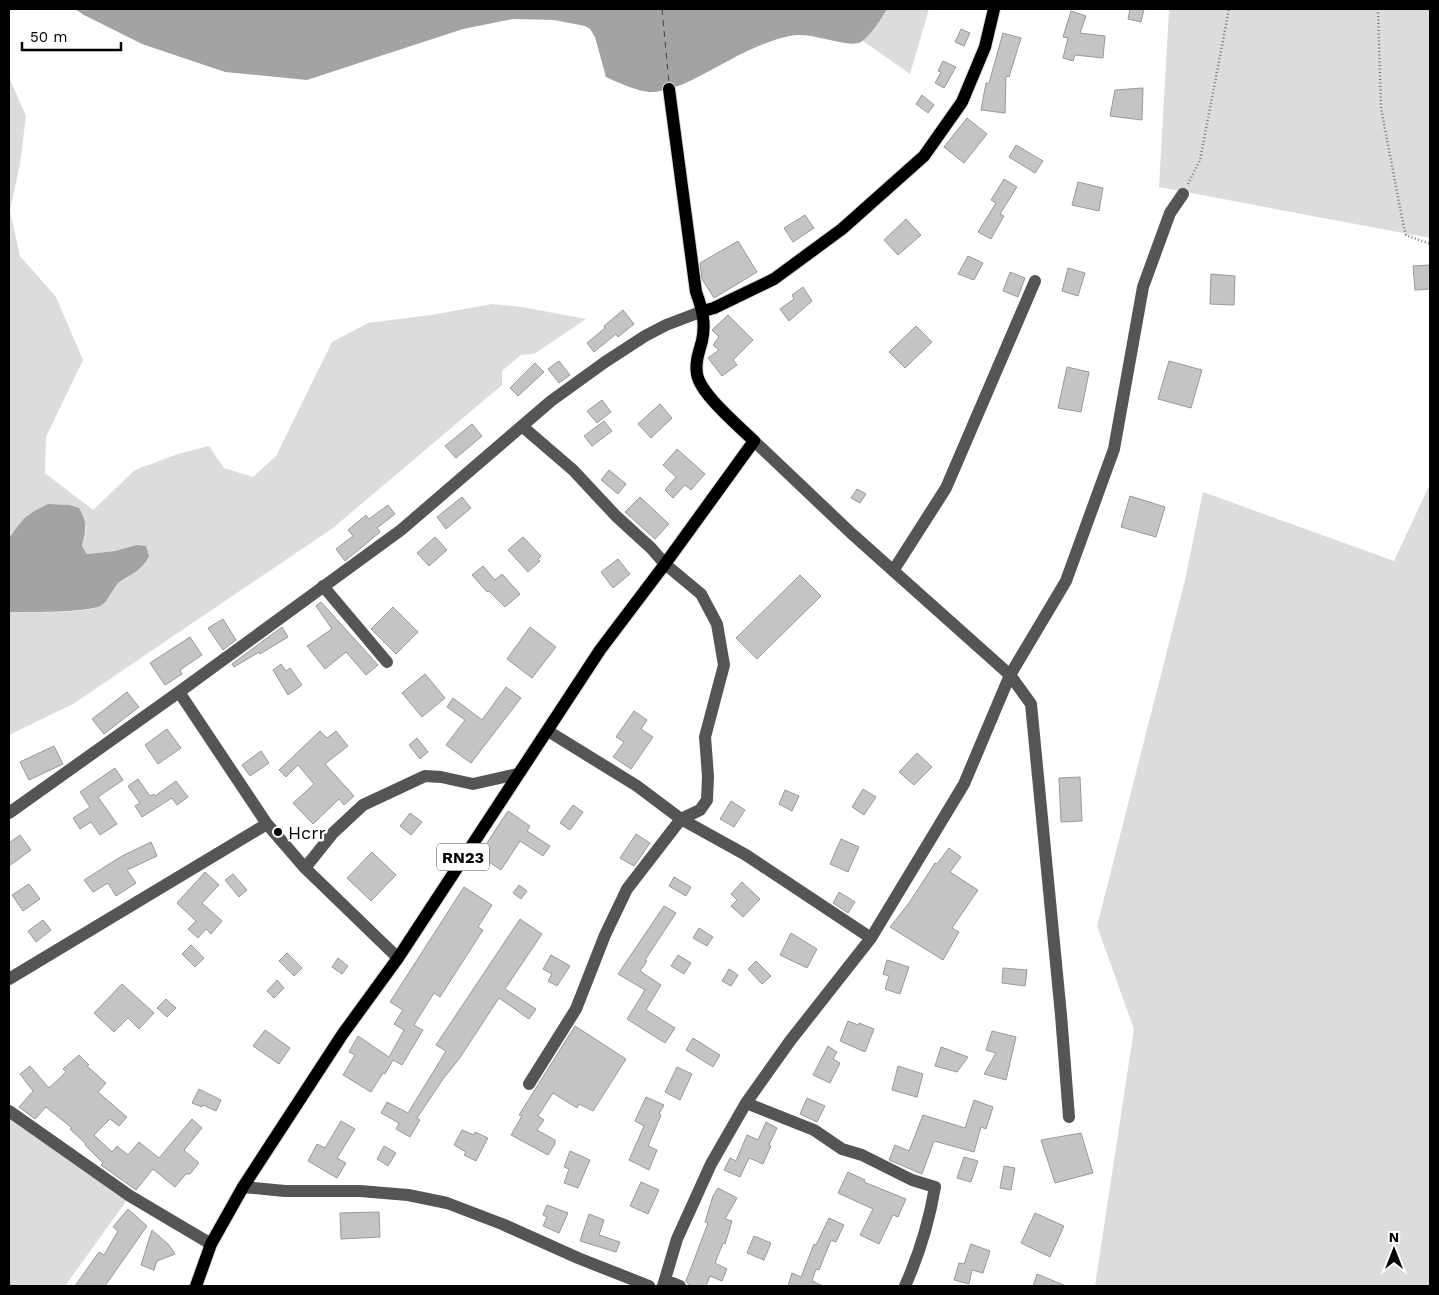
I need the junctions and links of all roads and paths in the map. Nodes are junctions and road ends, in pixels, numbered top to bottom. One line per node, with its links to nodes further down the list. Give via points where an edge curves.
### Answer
1 (994, 9): 8 (main road, via 985,47 962,102 924,156 842,229 774,279)
2 (1229, 9): 5 (path, via 1200,160)
3 (1378, 9): 6 (path, via 1381,108 1402,218 1406,235)
4 (669, 89): 8 (main road, via 696,292)
5 (1183, 194): 15 (street, via 1170,213 1142,287 1114,449 1066,582)
6 (1430, 244)
7 (1035, 281): 12 (street, via 946,488)
8 (703, 311): 9 (street, via 645,336 551,401); 10 (main road, via 697,376 703,390)
9 (523, 427): 11 (street, via 574,470); 13 (street, via 401,530)
10 (754, 441): 11 (main road, RN23); 12 (street)
11 (665, 564): 17 (main road, RN23, via 600,650); 20 (street, via 701,594 717,624 724,665 706,737 707,800 700,810)
12 (893, 571): 15 (street)
13 (323, 586): 14 (street); 16 (street)
14 (387, 662)
15 (1010, 675): 23 (street, via 964,784); 29 (street, via 1031,704)
16 (179, 692): 19 (street); 21 (street)
17 (548, 731): 18 (main road, RN23); 20 (street, via 637,786)
18 (517, 774): 22 (street, via 473,784 441,776 425,776 363,805 333,833); 24 (main road, RN23)
19 (9, 813)
20 (681, 819): 23 (street, via 746,854); 26 (street, via 627,890 576,1009)
21 (267, 824): 22 (street); 25 (street)
22 (305, 868): 24 (street)
23 (871, 938): 27 (street)
24 (398, 958): 30 (main road, RN23, via 342,1035)
25 (9, 979)
26 (529, 1084)
27 (746, 1103): 32 (street, via 711,1164 677,1239); 36 (street, via 814,1130 842,1148 935,1187 915,1264)
28 (9, 1110): 31 (street, via 130,1196)
29 (1069, 1117)
30 (243, 1187): 31 (main road, RN23); 34 (street, via 285,1191 360,1191 408,1195 446,1203)
31 (211, 1244): 33 (main road, RN23)
32 (664, 1283): 35 (street)
33 (196, 1286)
34 (649, 1286)
35 (680, 1286)
36 (904, 1286)

